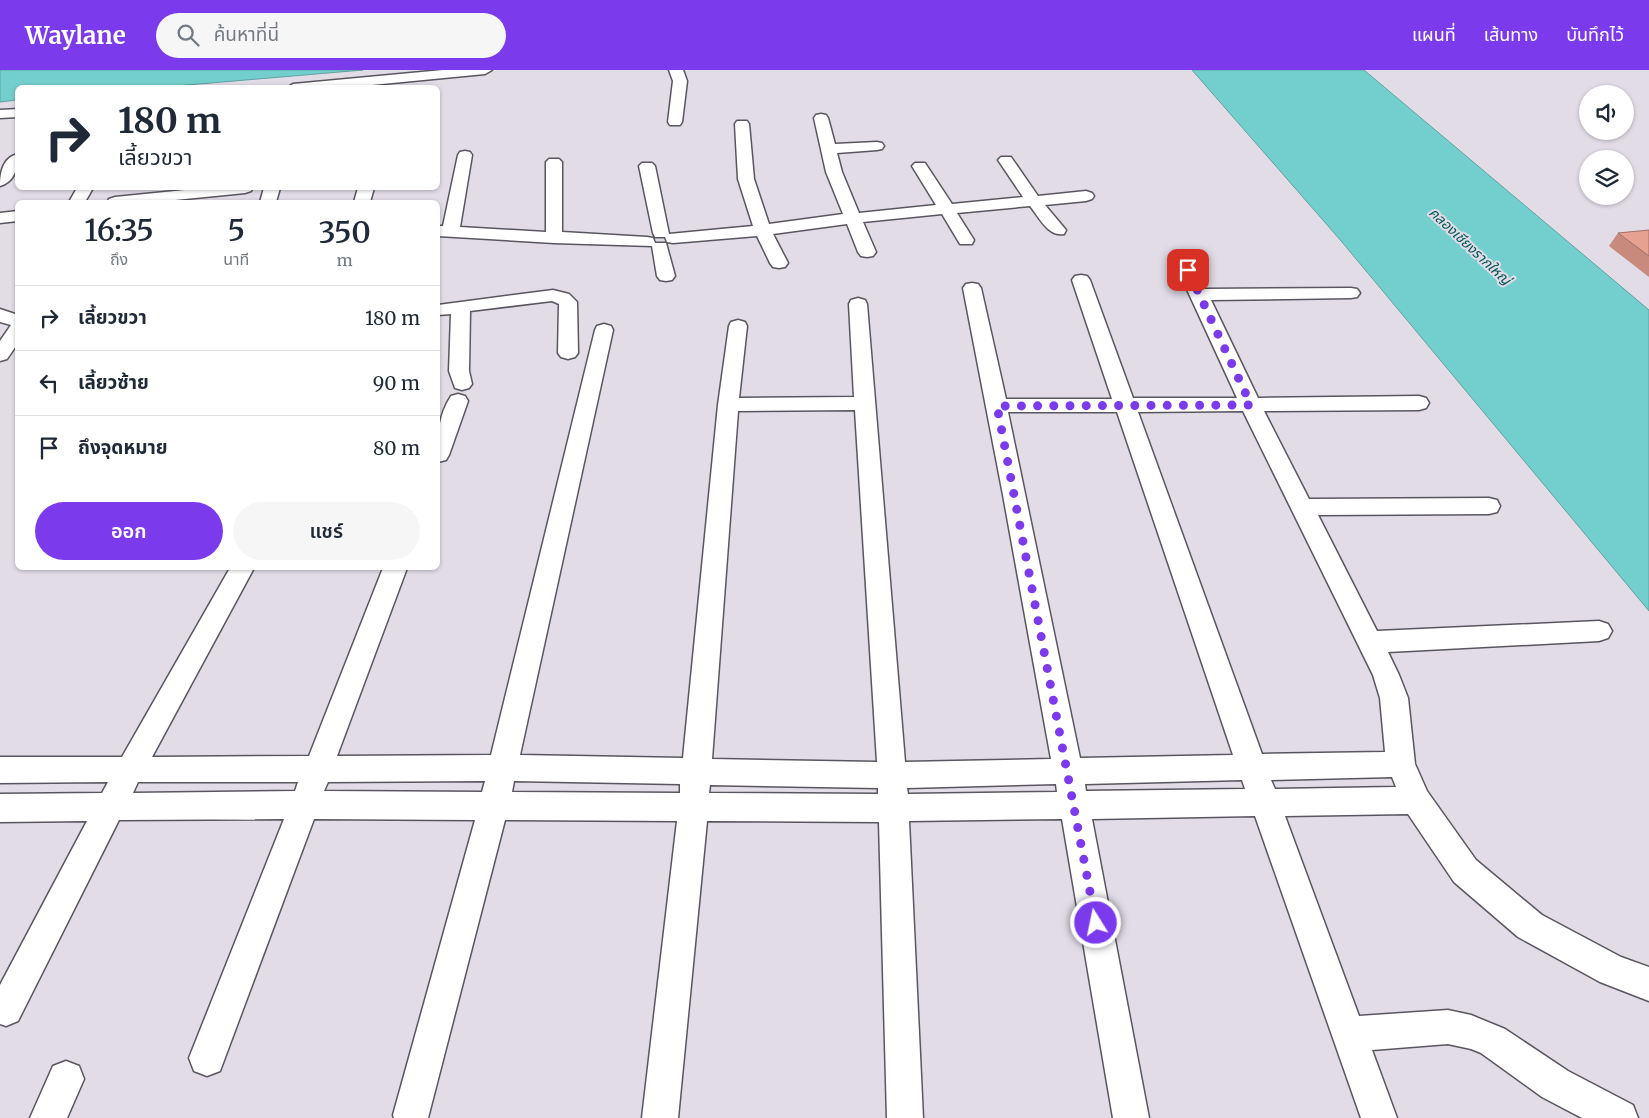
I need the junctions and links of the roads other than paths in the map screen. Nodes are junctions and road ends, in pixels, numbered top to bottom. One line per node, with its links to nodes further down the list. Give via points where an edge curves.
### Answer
1 (485, 70): 3 (street)
2 (676, 70): 7 (street, via 680,81)
3 (325, 85)
4 (15, 113): 5 (street)
5 (0, 114)
6 (821, 118): 10 (street)
7 (675, 122)
8 (742, 124): 27 (street, via 746,179)
9 (877, 146): 10 (street)
10 (828, 149): 26 (street)
11 (465, 155): 29 (street)
12 (1006, 160): 22 (street)
13 (15, 162): 17 (street)
14 (554, 162): 30 (street)
15 (648, 166): 31 (street)
16 (920, 166): 23 (street)
17 (0, 182)
18 (225, 190): 19 (street)
19 (174, 195): 21 (street)
20 (1086, 196): 22 (street)
21 (132, 200)
22 (1033, 200): 23 (street); 28 (street)
23 (947, 209): 26 (street); 32 (street)
24 (15, 216): 25 (street)
25 (0, 218)
26 (853, 218): 27 (street); 33 (street)
27 (763, 230): 31 (street); 34 (street)
28 (1058, 230)
29 (444, 231): 30 (street)
30 (554, 238): 31 (street)
31 (660, 240): 36 (street)
32 (966, 240)
33 (867, 252)
34 (779, 264)
35 (1188, 270): 40 (street)
36 (666, 276)
37 (1081, 280): 54 (street)
38 (972, 288): 53 (street)
39 (1351, 293): 40 (street)
40 (1199, 295): 52 (street)
41 (858, 304): 50 (street)
42 (461, 307): 43 (street); 47 (street, via 553,295 563,298 568,302); 55 (street, via 460,392)
43 (440, 310)
44 (10, 322): 48 (street)
45 (738, 326): 51 (street)
46 (604, 330): 64 (street)
47 (568, 353)
48 (0, 355)
49 (1419, 403): 52 (street)
50 (866, 404): 51 (street); 70 (street)
51 (728, 405): 69 (street)
52 (1251, 405): 54 (street); 57 (street)
53 (997, 406): 54 (street); 68 (street)
54 (1125, 406): 63 (street)
55 (440, 448)
56 (1489, 506): 57 (street)
57 (1302, 507): 61 (street)
58 (241, 570): 65 (street)
59 (394, 570): 67 (street)
60 (1599, 631): 61 (street)
61 (1370, 642): 62 (street, via 1394,698)
62 (1401, 764): 63 (street); 71 (street)
63 (1252, 767): 68 (street); 72 (street)
64 (502, 768): 67 (street); 69 (street); 74 (street)
65 (130, 769): 66 (street); 67 (street); 77 (street)
66 (0, 770)
67 (318, 770): 73 (street)
68 (1066, 771): 70 (street); 75 (street)
69 (695, 772): 70 (street); 78 (street)
70 (892, 775): 79 (street)
71 (1416, 800): 72 (street); 80 (street, via 1464,871 1530,926 1612,970)
72 (1266, 802): 75 (street); 82 (street)
73 (304, 805): 74 (street); 77 (street); 83 (street)
74 (494, 805): 78 (street); 85 (street)
75 (1075, 806): 79 (street); 89 (street)
76 (0, 808): 77 (street)
77 (110, 808): 81 (street)
78 (693, 808): 79 (street); 87 (street)
79 (894, 808): 88 (street)
80 (1649, 984)
81 (6, 1009)
82 (1350, 1034): 90 (street); 91 (street, via 1448,1027 1471,1032 1492,1041 1555,1084)
83 (207, 1058)
84 (66, 1079): 86 (street)
85 (411, 1114)
86 (48, 1118)
87 (660, 1118)
88 (905, 1118)
89 (1131, 1118)
90 (1379, 1118)
91 (1620, 1118)

